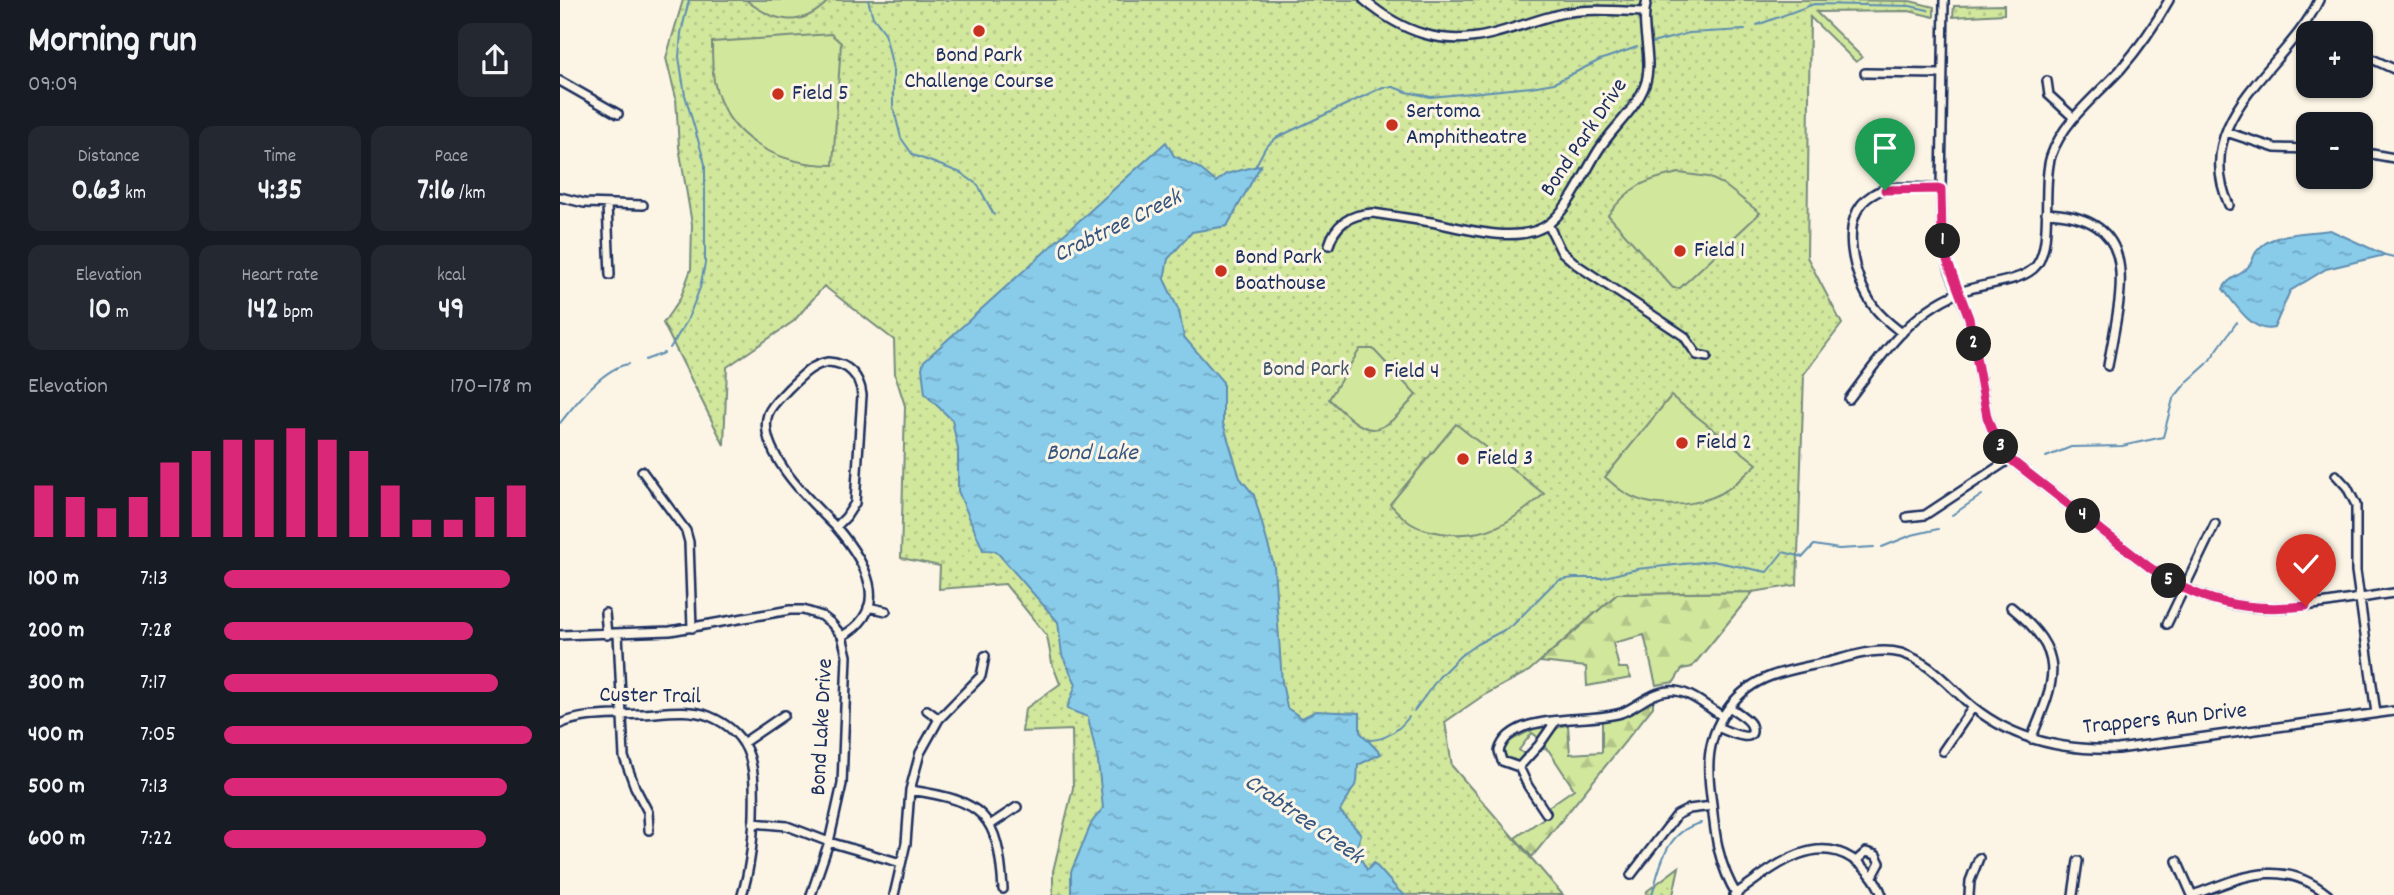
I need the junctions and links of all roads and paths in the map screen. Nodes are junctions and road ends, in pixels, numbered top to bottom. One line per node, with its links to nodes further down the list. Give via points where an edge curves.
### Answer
1 (1364, 0): 6 (street, via 1404,28 1455,39 1489,35 1566,13)
2 (1647, 0): 6 (street, Bond Park Drive)
3 (1944, 0): 12 (street)
4 (2319, 0): 7 (street)
5 (2166, 1): 16 (street, via 2134,53)
6 (1644, 12): 27 (street, Bond Park Drive, via 1645,86 1602,144 1569,202)
7 (2307, 21)
8 (2296, 36): 17 (street, via 2238,106)
9 (2373, 59): 10 (street)
10 (2394, 69)
11 (1866, 73): 12 (street)
12 (1942, 74): 21 (street)
13 (2047, 80): 16 (street, via 2049,95)
14 (560, 81): 15 (street)
15 (618, 114)
16 (2074, 118): 26 (street, via 2050,160)
17 (2226, 132): 18 (street, via 2265,146); 25 (street, via 2220,172)
18 (2296, 149)
19 (2373, 154): 20 (street)
20 (2394, 158)
21 (1941, 189): 30 (street, via 1942,239); 31 (street, via 1885,190 1870,196 1854,215 1850,232 1862,284 1880,315)
22 (560, 197): 23 (street)
23 (607, 205): 24 (street); 29 (street)
24 (643, 205)
25 (2229, 205)
26 (2046, 213): 30 (street, via 2045,248 2032,270); 33 (street, via 2092,224 2118,256 2122,281)
27 (1548, 224): 28 (street, Bond Park Drive, via 1522,233 1494,234 1363,213 1345,220); 32 (street, via 1561,251 1577,265 1684,336 1697,355)
28 (1328, 245)
29 (610, 275)
30 (1959, 292): 31 (street, via 1925,310); 35 (street, via 1972,331 1987,417)
31 (1902, 333): 34 (street)
32 (1707, 356)
33 (2108, 366)
34 (1849, 399)
35 (2010, 459): 38 (street, via 1925,515); 41 (street, via 2149,567)
36 (642, 471): 49 (street, via 686,531)
37 (2336, 475): 43 (street, via 2356,505)
38 (1907, 517)
39 (2215, 524): 41 (street)
40 (836, 527): 40 (street, via 784,470 767,426 775,402 811,367 828,362 850,369 862,395 855,503); 44 (street, via 867,574)
41 (2185, 588): 43 (street, via 2219,603 2264,608); 48 (street)
42 (2394, 593): 43 (street)
43 (2359, 597): 59 (street)
44 (869, 607): 46 (street); 53 (street, via 860,625)
45 (2011, 607): 67 (street, via 2043,638 2052,666 2050,686)
46 (886, 611)
47 (605, 613): 52 (street)
48 (2167, 624)
49 (692, 628): 50 (street, Bond Lake Drive); 53 (street, Bond Lake Drive, via 803,610 822,616)
50 (618, 634): 52 (street, Bond Lake Drive); 60 (street)
51 (560, 635): 52 (street, Bond Lake Drive)
52 (607, 635)
53 (842, 636): 78 (street, Bond Lake Drive, via 847,665 843,769)
54 (985, 656): 63 (street, via 981,676)
55 (1729, 707): 56 (street, Trappers Run Drive, via 1745,690 1769,677 1883,651 1922,661); 62 (street, Trappers Run Drive); 66 (street, via 1749,722 1750,732 1741,738)
56 (1973, 707): 67 (street, Trappers Run Drive); 69 (street)
57 (926, 710): 63 (street)
58 (2394, 711): 59 (street, Trappers Run Drive)
59 (2376, 713): 67 (street, Trappers Run Drive, via 2118,749 2074,749)
60 (621, 715): 65 (street, Custer Trail, via 584,716); 68 (street, Custer Trail, via 700,713 727,726); 77 (street, via 624,757 648,812)
61 (784, 715): 68 (street)
62 (1722, 716): 64 (street, via 1690,696 1669,691 1613,715); 66 (street, Trappers Run Drive)
63 (939, 719): 71 (street, via 920,753)
64 (1555, 722): 70 (street); 70 (street, via 1524,726 1505,738 1499,751 1502,761)
65 (560, 724)
66 (1717, 727): 72 (street, Trappers Run Drive, via 1709,764)
67 (2031, 739)
68 (743, 743): 75 (street, via 754,770)
69 (1942, 751)
70 (1519, 767): 74 (street)
71 (910, 790): 76 (street, via 958,800); 83 (street)
72 (1712, 806): 84 (street, via 1677,815); 90 (street, Trappers Run Drive, via 1719,857)
73 (1017, 807): 76 (street)
74 (1546, 814)
75 (753, 823): 78 (street, via 787,826); 87 (street, via 751,861)
76 (990, 825): 86 (street, via 999,850)
77 (649, 830)
78 (829, 842): 83 (street); 88 (street, Bond Lake Drive)
79 (1979, 858): 92 (street)
80 (1856, 861): 85 (street); 85 (street, via 1866,852 1876,855 1880,863); 90 (street, via 1835,851 1801,853)
81 (2078, 861): 93 (street)
82 (2177, 861): 94 (street)
83 (901, 863): 89 (street)
84 (1631, 875)
85 (1872, 876): 91 (street)
86 (1003, 889)
87 (742, 895)
88 (811, 895)
89 (894, 895)
90 (1736, 895)
91 (1882, 895)
92 (1969, 895)
93 (2073, 895)
94 (2192, 895): 95 (street, via 2244,877 2287,873)
95 (2328, 895)

